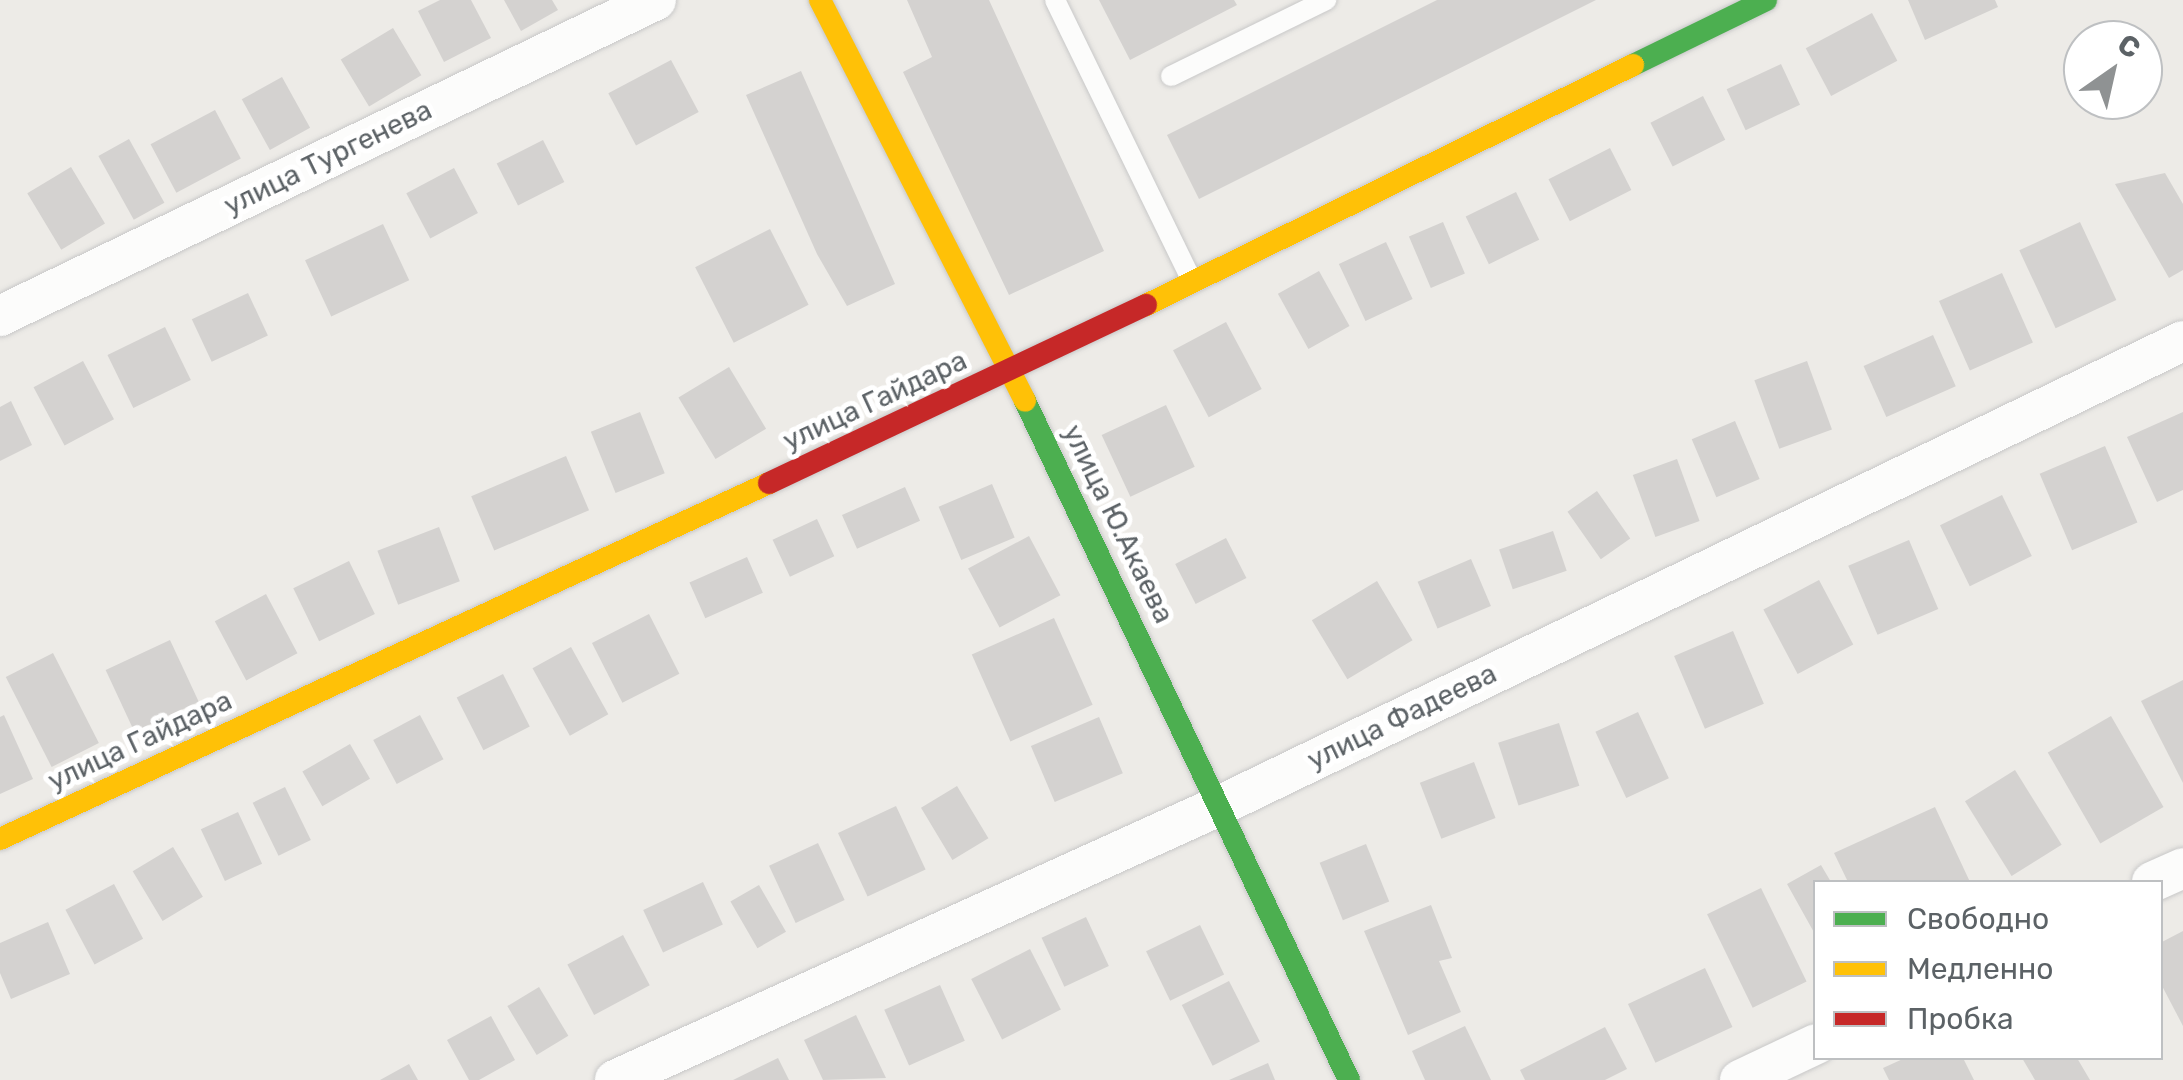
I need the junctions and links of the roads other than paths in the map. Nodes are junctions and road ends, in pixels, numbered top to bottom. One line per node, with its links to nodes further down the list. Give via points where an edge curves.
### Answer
1 (656, 0): 10 (street, улица Тургенева)
2 (820, 0): 12 (street, улица Ю.Акаева)
3 (1056, 0): 9 (lane)
4 (1326, 0): 8 (lane)
5 (1711, 0): 7 (lane)
6 (1766, 0): 7 (street, улица Гайдара)
7 (1720, 23): 9 (street, улица Гайдара)
8 (1171, 76)
9 (1192, 282): 12 (street, улица Гайдара)
10 (0, 316)
11 (2183, 341): 13 (street, улица Фадеева)
12 (1011, 371): 13 (street, улица Ю.Акаева); 14 (street, улица Гайдара)
13 (1219, 806): 18 (street, улица Фадеева); 19 (street, улица Ю.Акаева)
14 (0, 839)
15 (2183, 868): 16 (street)
16 (2156, 880)
17 (1813, 1045): 20 (street)
18 (615, 1080)
19 (1349, 1080)
20 (1740, 1080)

